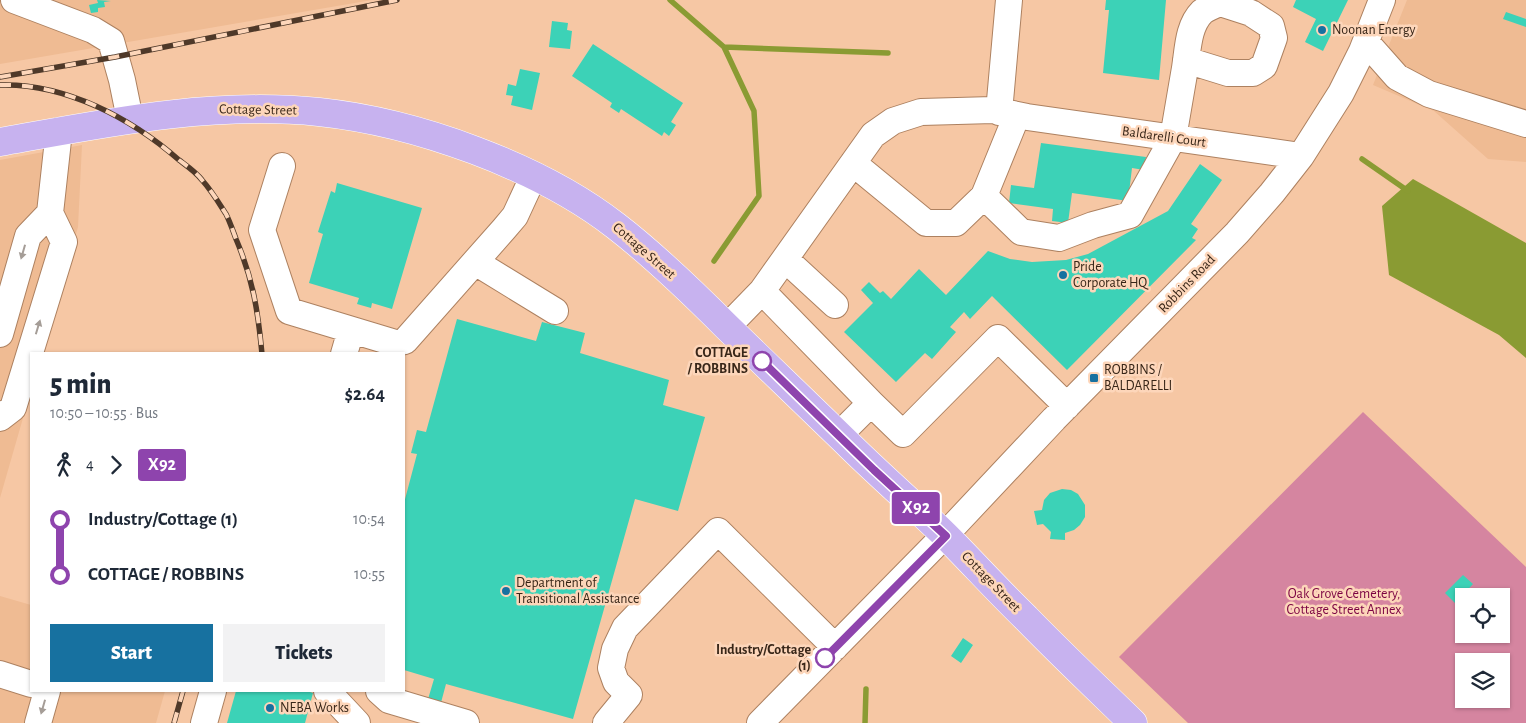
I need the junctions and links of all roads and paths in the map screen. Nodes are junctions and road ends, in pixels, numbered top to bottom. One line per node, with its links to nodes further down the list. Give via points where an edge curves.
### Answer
1 (14, 0): 4 (street)
2 (1009, 0): 7 (street)
3 (1382, 0): 5 (street, Robbins Road)
4 (67, 9): 8 (street, via 111,41)
5 (1366, 42): 9 (street, via 1398,77 1429,94); 13 (street, Robbins Road, via 1341,93)
6 (1186, 60): 11 (street)
7 (1014, 115): 11 (street, Baldarelli Court); 14 (street, Baldarelli Court, via 921,112 893,121 873,135); 17 (street)
8 (130, 119): 10 (main road, Cottage Street); 16 (main road, Cottage Street, via 261,108 320,112 381,122 422,134 502,161)
9 (1526, 124)
10 (59, 132): 12 (main road, Cottage Street); 18 (street)
11 (1173, 138): 13 (street, Baldarelli Court); 17 (street, via 1130,215 1059,238 1021,232)
12 (0, 142)
13 (1300, 156): 30 (street, Robbins Road, via 1236,233)
14 (853, 163): 17 (street, via 926,224 956,223); 19 (street, Baldarelli Court)
15 (282, 166): 26 (street, via 262,230 289,311)
16 (533, 177): 20 (street, via 514,216); 24 (main road, Cottage Street, via 564,192 614,225)
17 (984, 196)
18 (50, 213): 25 (street, one-way to 25, via 28,236); 27 (street, one-way to 18, via 64,242)
19 (785, 259): 21 (street, Baldarelli Court); 22 (street)
20 (475, 262): 23 (street); 26 (street, via 406,341)
21 (762, 291): 24 (street, Baldarelli Court); 29 (street)
22 (835, 305)
23 (555, 311)
24 (727, 327): 32 (main road, Cottage Street)
25 (0, 334)
26 (347, 342)
27 (30, 352)
28 (30, 353): 31 (street, one-way to 28, via 13,408)
29 (871, 403): 30 (street, via 903,434 998,338); 32 (street)
30 (1066, 406): 33 (street, Robbins Road)
31 (0, 418)
32 (839, 435): 33 (main road, Cottage Street)
33 (946, 536): 34 (street, Robbins Road); 47 (main road, Cottage Street)
34 (835, 647): 45 (street, via 718,531 624,628 611,668 616,682 629,695); 46 (street, Robbins Road)
35 (0, 674): 36 (street)
36 (30, 684)
37 (47, 692): 41 (street, one-way to 41)
38 (213, 692): 42 (street)
39 (328, 692): 43 (street)
40 (380, 692): 44 (street, via 389,700)
41 (38, 723)
42 (204, 723)
43 (357, 723)
44 (466, 723)
45 (606, 723)
46 (760, 723)
47 (1133, 723)

